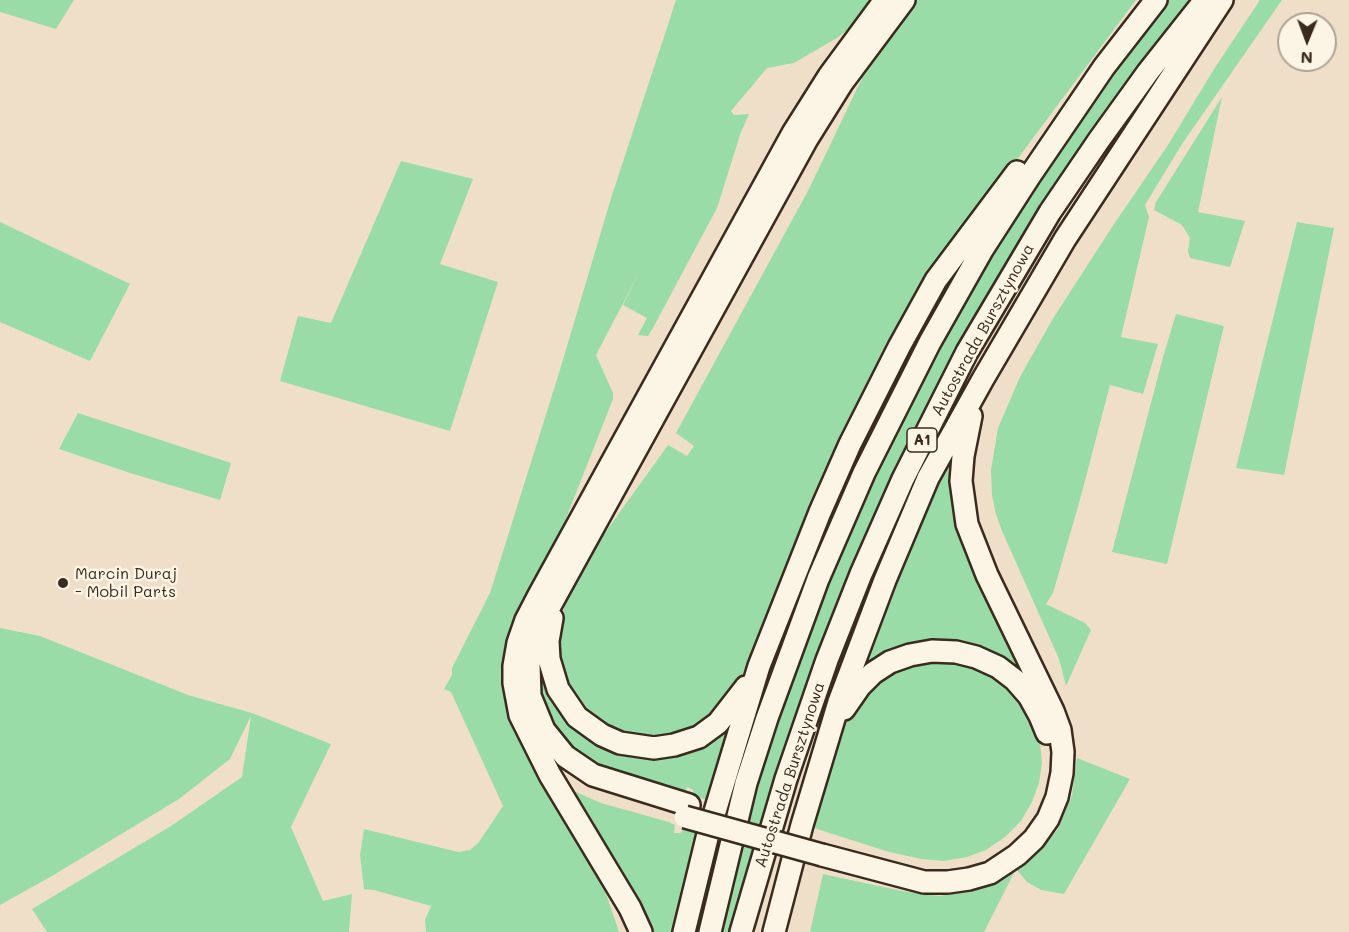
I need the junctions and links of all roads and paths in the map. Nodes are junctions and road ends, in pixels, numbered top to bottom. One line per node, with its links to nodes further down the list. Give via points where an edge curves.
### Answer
1 (885, 0): 11 (highway, via 793,133 526,620 518,643 514,682 520,716)
2 (904, 0): 8 (highway, via 842,83 807,139)
3 (1156, 0): 6 (highway, Autostrada Bursztynowa / A1)
4 (1205, 0): 17 (highway, Autostrada Bursztynowa / A1, via 1148,72 1050,212 967,352 923,438 827,660 786,779)
5 (1222, 0): 7 (highway, via 1065,239)
6 (1104, 67): 9 (highway, via 1057,117 936,280 850,444); 16 (highway, Autostrada Bursztynowa / A1, via 982,250 864,473 818,579 766,718)
7 (983, 379): 10 (highway, via 928,478 885,580); 13 (highway, via 963,456 961,481 967,524 1060,730 1063,752 1057,797 1048,819 1017,855 990,873 969,879 924,882)
8 (557, 597): 9 (highway, via 548,641 555,682 577,717 620,743 654,748 699,737 732,708); 12 (highway, via 539,626 529,664 530,696 544,730 565,756 593,776)
9 (759, 666): 15 (highway, via 707,838)
10 (828, 738): 13 (highway, via 848,702 873,673 910,655 956,652 998,667 1015,680 1040,716 1050,753 1044,794 1035,814 1009,845 985,859 961,867 930,869); 18 (highway)
11 (539, 751): 12 (highway, via 586,786 607,795); 14 (highway)
12 (687, 811): 13 (highway, bridge)
13 (823, 849)
14 (641, 932)
15 (684, 932)
16 (710, 932)
17 (741, 932)
18 (774, 932)

